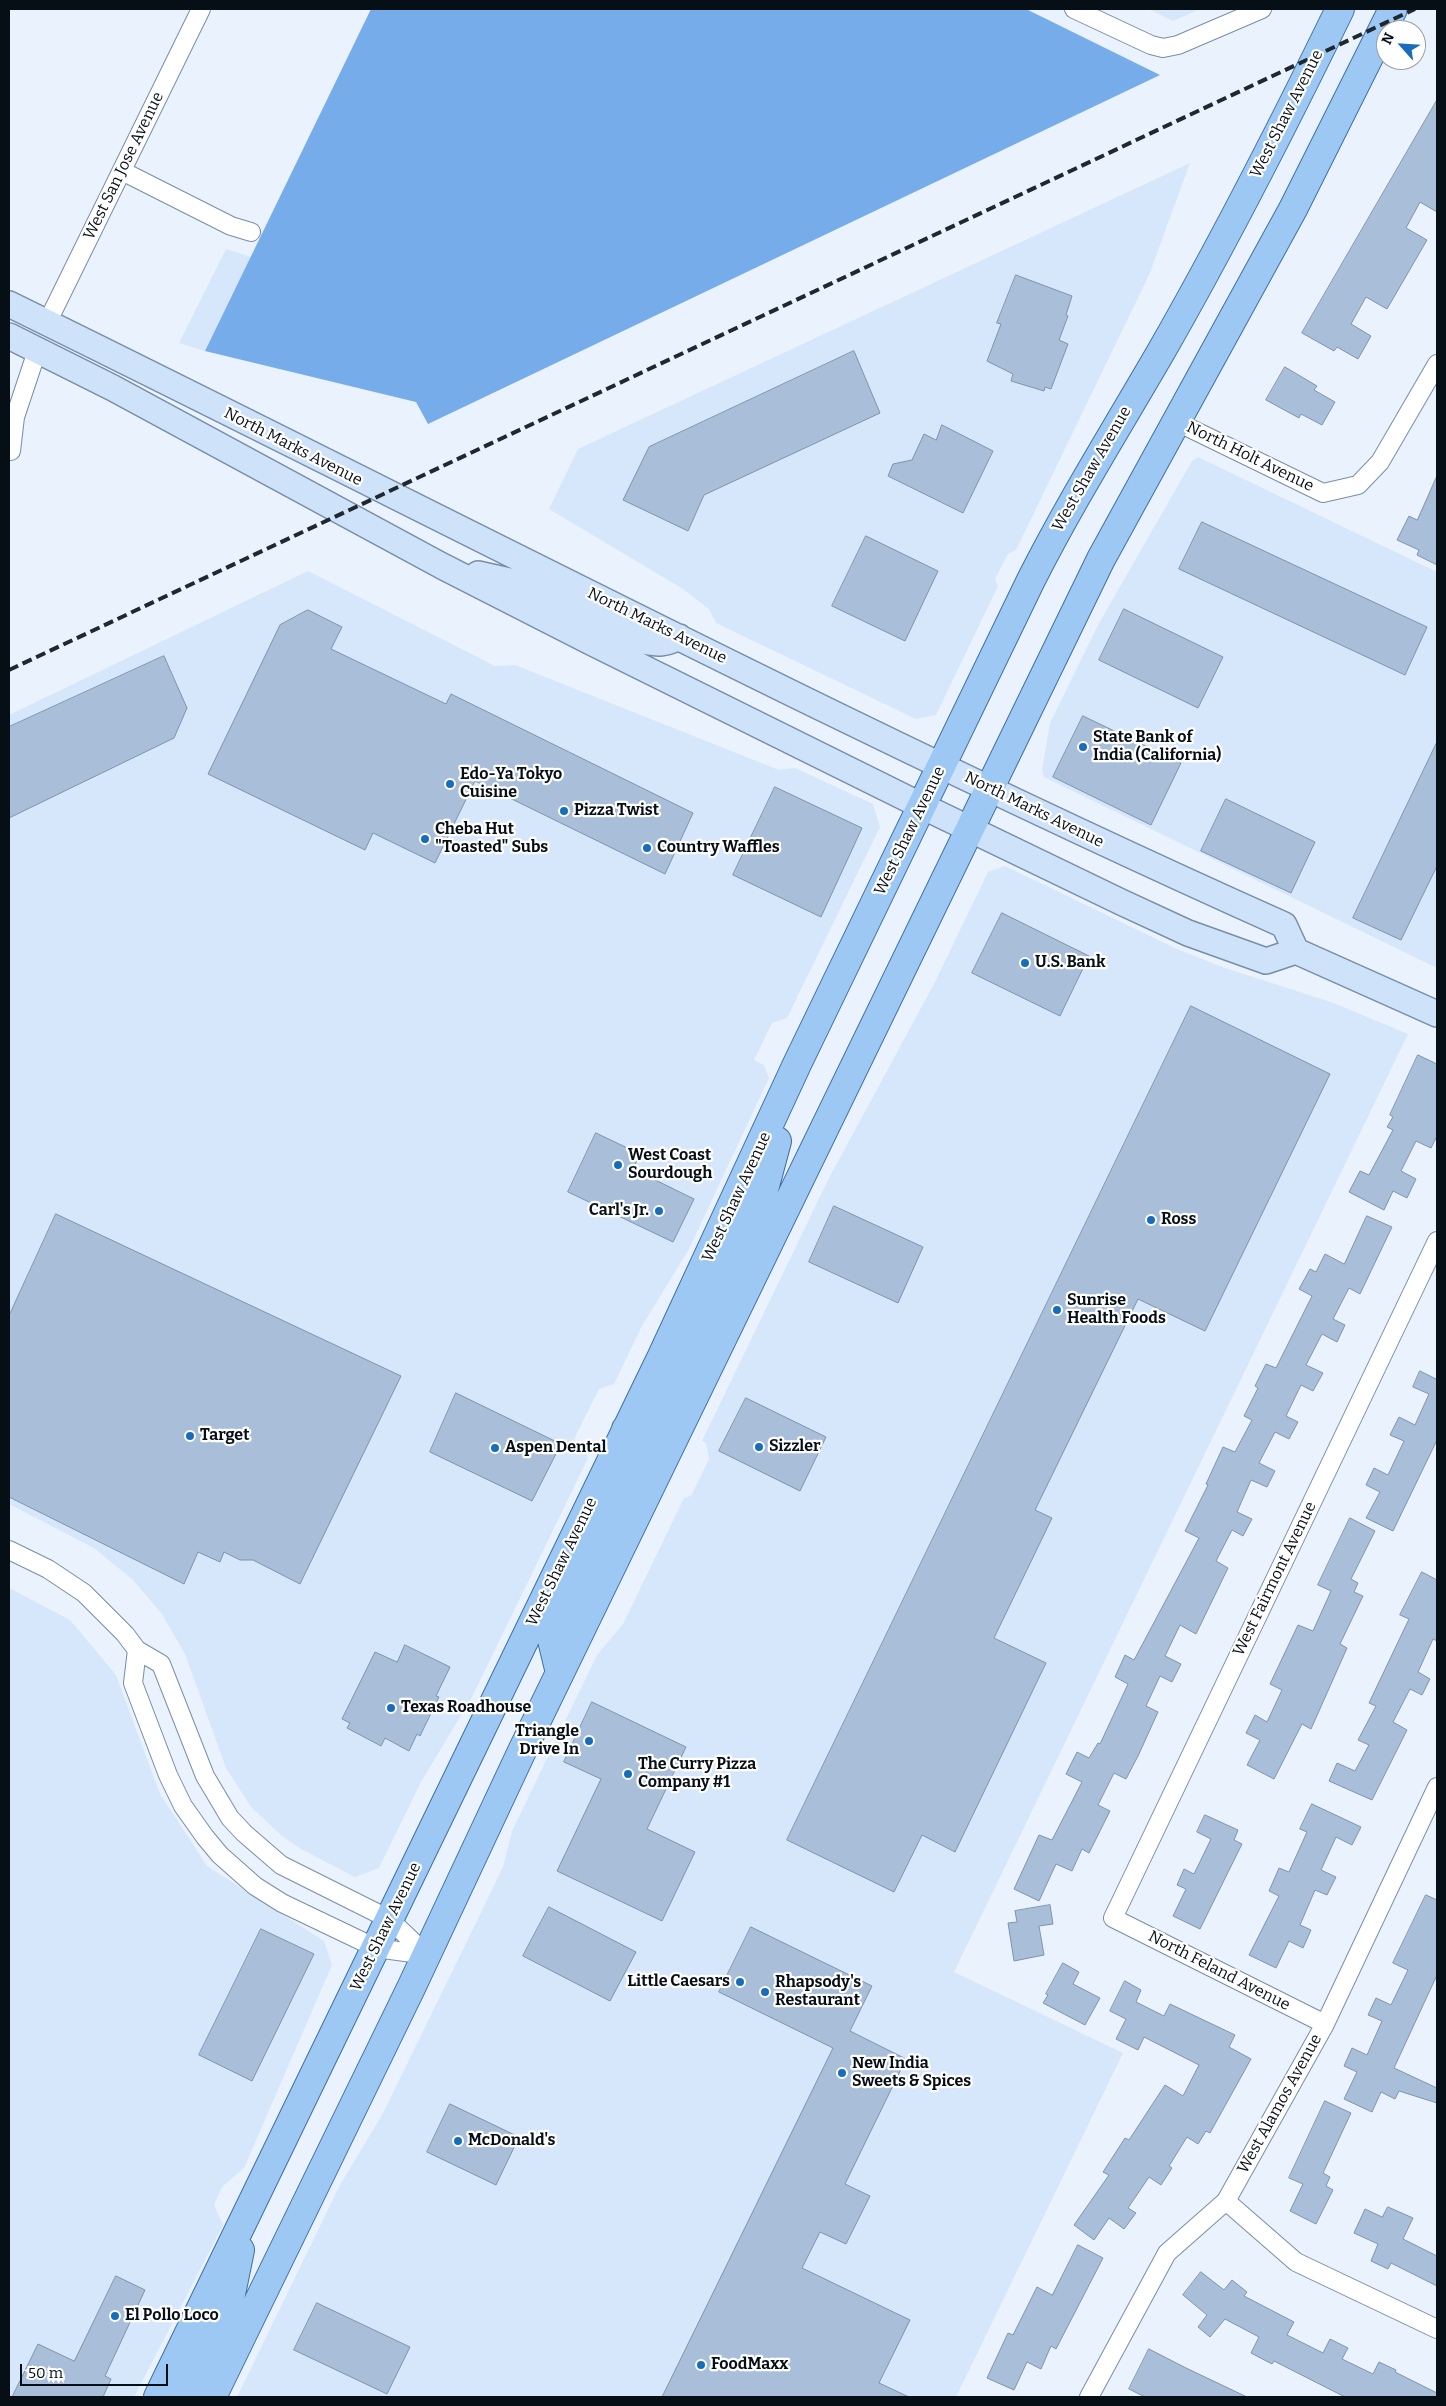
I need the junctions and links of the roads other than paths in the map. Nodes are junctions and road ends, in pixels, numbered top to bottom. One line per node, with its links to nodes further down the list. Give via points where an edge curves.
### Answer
1 (201, 9): 6 (street, West San Jose Avenue)
2 (1074, 9): 3 (street, via 1163,48 1178,45)
3 (1262, 9)
4 (1340, 9): 17 (main road, West Shaw Avenue, via 1217,250 1063,518)
5 (1393, 9): 13 (main road, via 1288,217)
6 (122, 170): 7 (street, via 231,226); 9 (street, West San Jose Avenue)
7 (251, 232)
8 (9, 304): 9 (main road, North Marks Avenue)
9 (47, 323): 16 (main road, North Marks Avenue, via 460,531)
10 (9, 336): 11 (main road, North Marks Avenue)
11 (37, 351): 14 (street, via 15,417); 15 (main road, North Marks Avenue, via 248,459)
12 (1437, 364): 13 (street, North Holt Avenue, via 1380,462 1358,485 1323,493)
13 (1175, 421): 18 (main road, via 1101,559)
14 (11, 451)
15 (442, 566): 16 (main road, via 527,585 643,641 668,643); 19 (main road, North Marks Avenue)
16 (679, 637): 17 (main road, North Marks Avenue)
17 (942, 766): 18 (main road, North Marks Avenue); 19 (main road, West Shaw Avenue)
18 (988, 788): 20 (main road); 21 (main road, North Marks Avenue, via 1284,925)
19 (922, 806): 20 (main road, North Marks Avenue); 23 (main road, West Shaw Avenue)
20 (969, 829): 21 (main road, North Marks Avenue, via 1188,933 1228,948 1266,961); 26 (main road)
21 (1296, 950): 22 (main road)
22 (1437, 1014)
23 (798, 1062): 25 (main road, West Shaw Avenue); 26 (main road, via 762,1197 652,1429 651,1447)
24 (1437, 1241): 31 (street, West Fairmont Avenue)
25 (626, 1429): 29 (main road, via 635,1446 634,1467 552,1640); 32 (main road, West Shaw Avenue)
26 (662, 1462): 29 (main road)
27 (9, 1550): 28 (street, via 48,1569 84,1593 126,1634)
28 (137, 1650): 32 (street, via 161,1664 205,1776 230,1818 244,1833 281,1865); 33 (street, via 134,1683 176,1792 205,1838 255,1886 282,1903)
29 (560, 1673): 34 (main road)
30 (1437, 1787): 35 (street, West Alamos Avenue)
31 (1113, 1918): 35 (street, North Feland Avenue)
32 (389, 1919): 33 (main road, West Shaw Avenue); 34 (street)
33 (376, 1948): 34 (street); 37 (main road, West Shaw Avenue)
34 (427, 1955): 41 (main road)
35 (1325, 2024): 36 (street, West Alamos Avenue)
36 (1226, 2201): 38 (street, via 1296,2262); 42 (street, West Alamos Avenue, via 1167,2253)
37 (250, 2207): 39 (main road, West Shaw Avenue); 40 (main road, via 230,2298)
38 (1437, 2329)
39 (158, 2397)
40 (182, 2397)
41 (212, 2397)
42 (1089, 2397)

